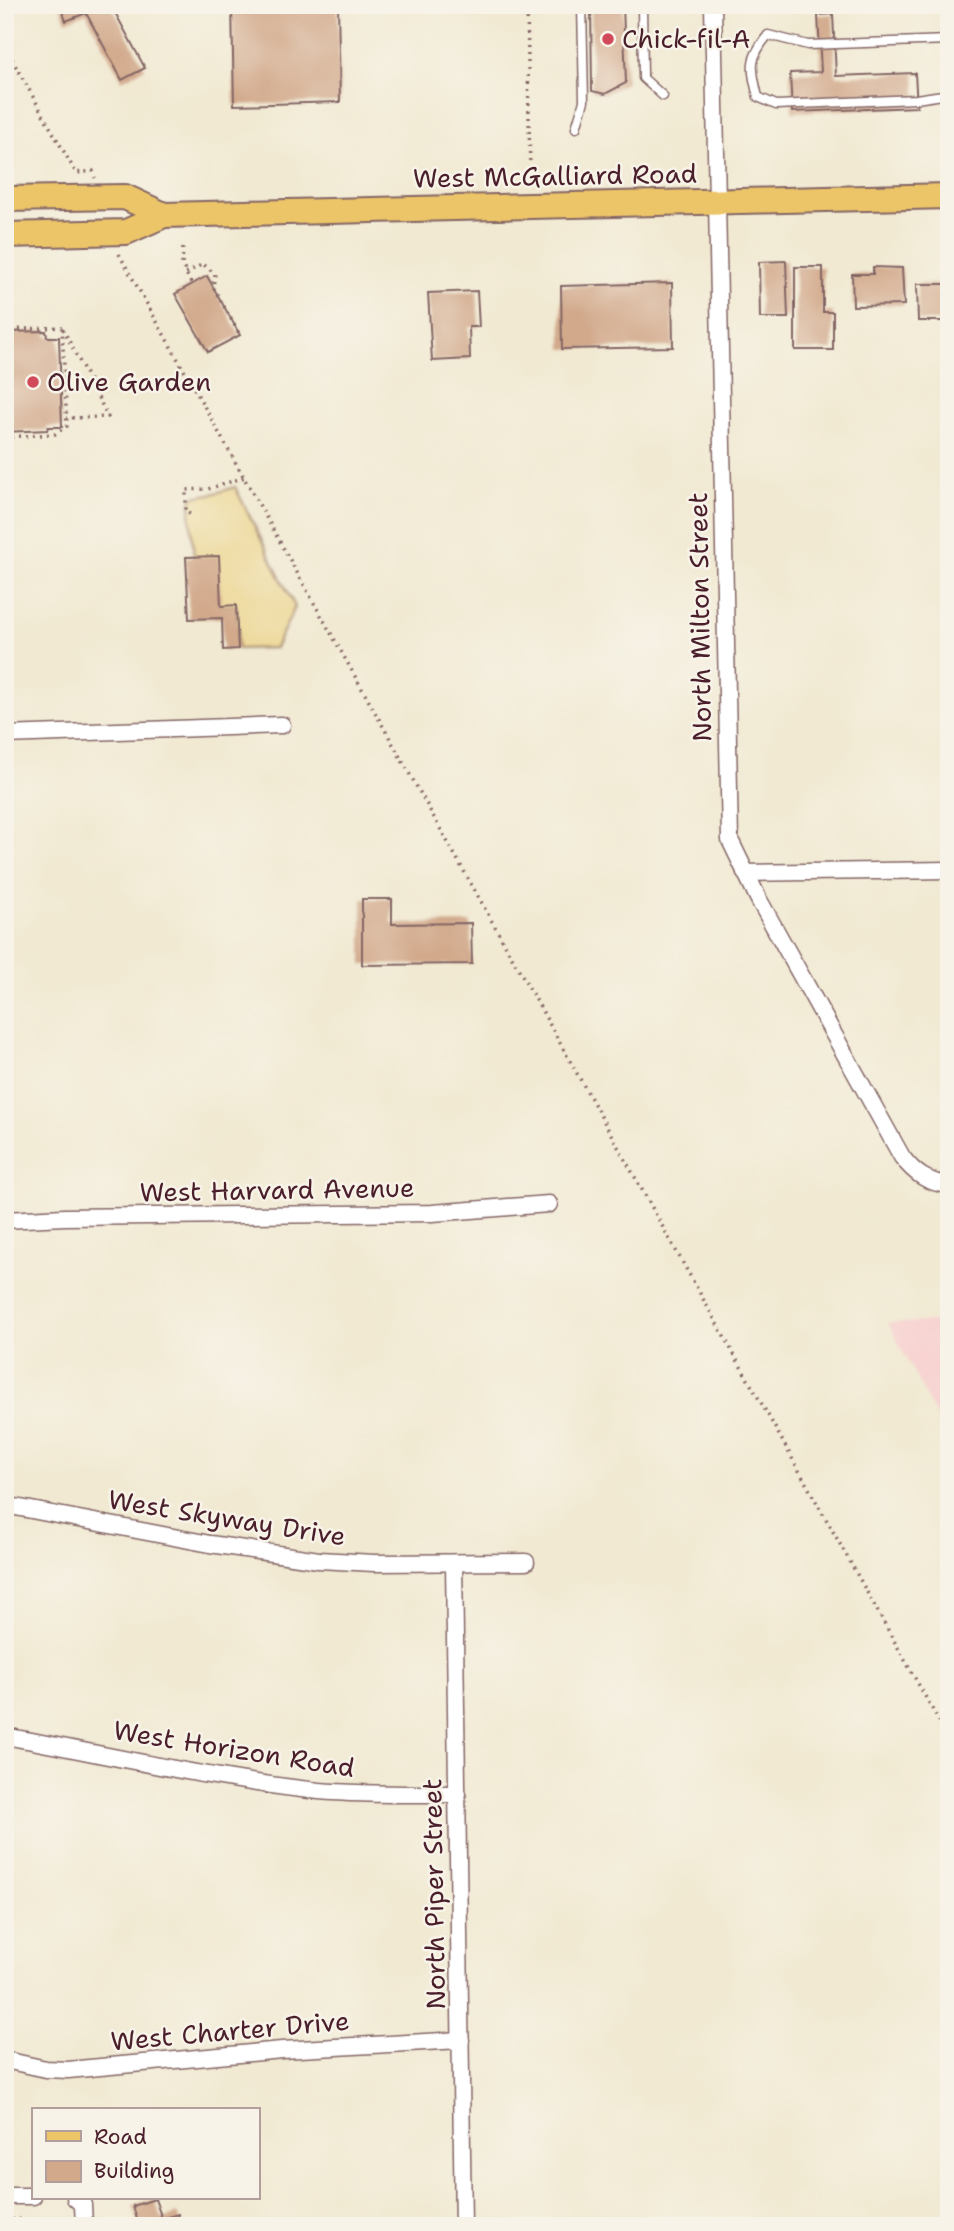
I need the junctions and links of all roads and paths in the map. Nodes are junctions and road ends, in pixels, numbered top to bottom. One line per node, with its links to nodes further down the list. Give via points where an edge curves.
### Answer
1 (527, 5): 11 (path)
2 (582, 5): 9 (lane, via 584,101)
3 (642, 5): 8 (lane, via 643,78)
4 (713, 5): 14 (street, North Milton Street)
5 (949, 40): 7 (lane, via 808,45 768,35 754,52 753,78 758,97 776,105)
6 (5, 47): 10 (path, via 76,173)
7 (949, 94)
8 (663, 96)
9 (576, 128)
10 (93, 171)
11 (530, 173)
12 (949, 196): 14 (main road, West McGalliard Road)
13 (5, 199): 15 (main road, West McGalliard Road, via 125,197)
14 (718, 202): 15 (main road, West McGalliard Road); 31 (street, North Milton Street, via 729,829)
15 (163, 215): 16 (main road, West McGalliard Road, via 126,232)
16 (5, 235)
17 (183, 248): 19 (path)
18 (109, 255): 26 (path, via 120,254)
19 (186, 273): 20 (path); 23 (path, via 203,264 215,274 213,287)
20 (192, 285)
21 (62, 327): 22 (path); 24 (path); 24 (path, via 108,417)
22 (5, 330)
23 (240, 335)
24 (66, 418): 25 (path, via 67,426 55,434)
25 (5, 437)
26 (244, 477): 27 (path, via 208,489 186,490 186,512); 39 (path)
27 (190, 514)
28 (282, 725): 29 (street)
29 (5, 735)
30 (949, 870): 31 (street)
31 (745, 873): 32 (street, North Milton Street, via 902,1157 920,1177)
32 (949, 1185)
33 (549, 1203): 34 (street, West Harvard Avenue, via 432,1213)
34 (5, 1220)
35 (5, 1505): 37 (street, West Skyway Drive, via 281,1556)
36 (526, 1562): 37 (street, West Skyway Drive)
37 (454, 1563): 40 (street, North Piper Street)
38 (5, 1736): 40 (street, West Horizon Road, via 316,1790)
39 (949, 1739)
40 (458, 1794): 41 (street, North Piper Street)
41 (461, 2040): 42 (street, West Charter Drive, via 295,2049 68,2070); 49 (street, North Piper Street)
42 (5, 2060)
43 (5, 2196): 44 (street)
44 (32, 2196)
45 (77, 2200): 48 (street, via 83,2205)
46 (5, 2220): 47 (path, via 19,2219)
47 (19, 2226)
48 (84, 2226)
49 (463, 2226)

